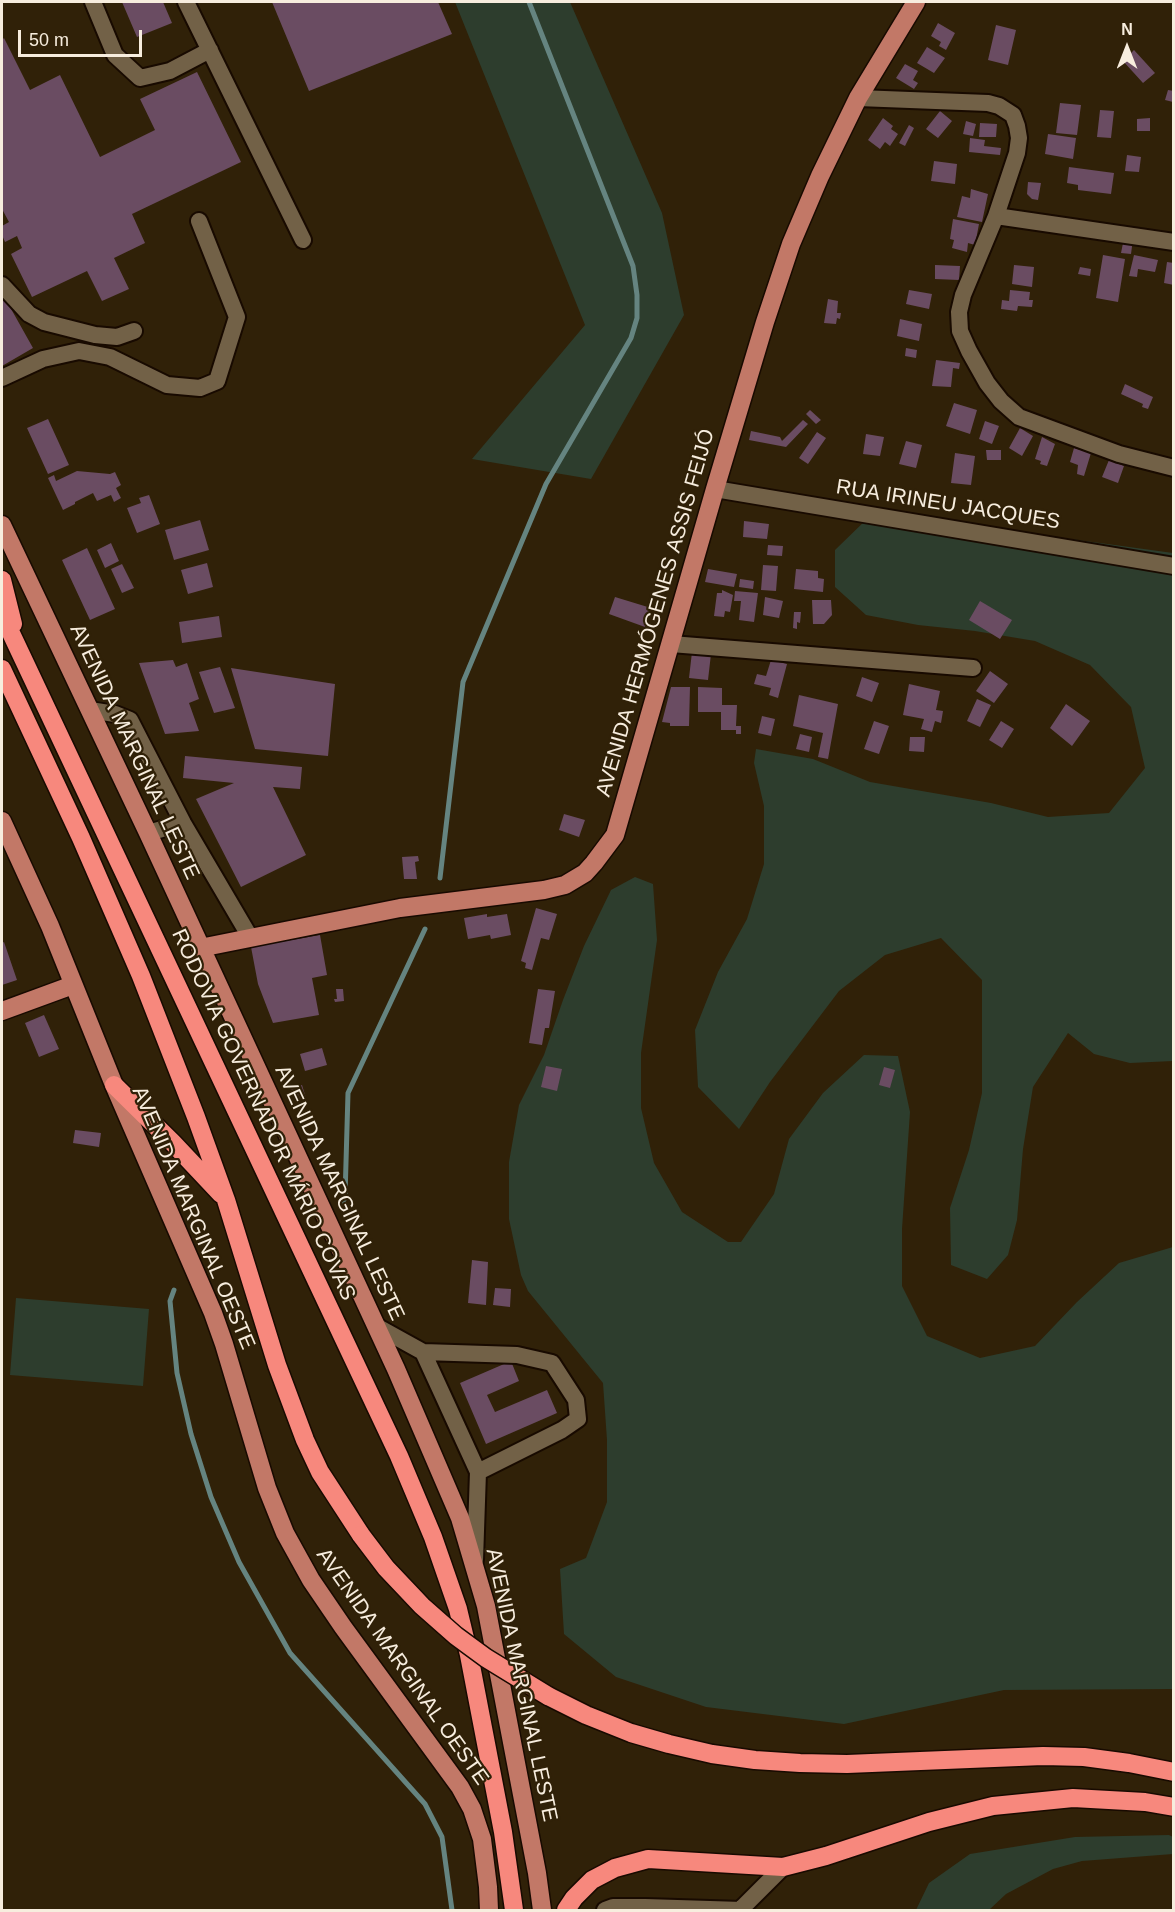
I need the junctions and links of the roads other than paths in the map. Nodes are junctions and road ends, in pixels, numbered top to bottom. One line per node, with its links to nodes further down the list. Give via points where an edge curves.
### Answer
1 (93, 2): 4 (street, via 114,56 140,78 170,71)
2 (186, 2): 4 (street)
3 (916, 2): 5 (main road, AVENIDA HERMÓGENES ASSIS FEIJÓ)
4 (210, 50): 8 (street)
5 (858, 98): 6 (street, via 988,103 1013,115 1019,138 1017,153); 14 (main road, AVENIDA HERMÓGENES ASSIS FEIJÓ, via 791,244)
6 (996, 216): 9 (street); 13 (street, via 959,312 960,331 987,383 1019,417 1119,454)
7 (199, 221): 12 (street, via 237,317 217,381 200,388 167,385 110,357 79,351 43,359)
8 (303, 240)
9 (1173, 242)
10 (2, 285): 11 (street, via 29,314 44,322 95,335 117,337)
11 (134, 331)
12 (2, 378)
13 (1173, 468)
14 (715, 489): 16 (street, RUA IRINEU JACQUES); 19 (main road, AVENIDA HERMÓGENES ASSIS FEIJÓ)
15 (2, 525): 23 (main road, AVENIDA MARGINAL LESTE)
16 (1173, 566)
17 (2, 580): 20 (highway)
18 (2, 614): 20 (highway, RODOVIA GOVERNADOR MÁRIO COVAS)
19 (671, 644): 21 (street); 27 (main road, AVENIDA HERMÓGENES ASSIS FEIJÓ, via 615,835 585,873 565,885 543,890 400,908)
20 (21, 655): 42 (highway, RODOVIA GOVERNADOR MÁRIO COVAS, via 399,1456 436,1546 469,1655)
21 (973, 668)
22 (2, 669): 32 (highway, via 118,921)
23 (90, 710): 24 (street, via 130,720); 26 (main road, AVENIDA MARGINAL LESTE)
24 (183, 823): 26 (street); 27 (street)
25 (3, 827): 29 (main road, AVENIDA MARGINAL OESTE)
26 (148, 833): 28 (main road, AVENIDA MARGINAL LESTE)
27 (250, 937): 28 (main road, AVENIDA HERMÓGENES ASSIS FEIJÓ)
28 (200, 948): 33 (main road, AVENIDA MARGINAL LESTE)
29 (73, 985): 30 (main road); 31 (main road, AVENIDA MARGINAL OESTE)
30 (2, 1011)
31 (114, 1085): 32 (highway); 41 (main road, AVENIDA MARGINAL OESTE, via 213,1314 267,1488 285,1533 311,1580 472,1809 482,1839)
32 (226, 1200): 37 (highway, bridge, via 301,1431 360,1536 422,1606 456,1636 548,1696 586,1715 650,1738 755,1760 847,1764 1054,1756 1129,1763)
33 (376, 1326): 34 (street); 36 (main road, AVENIDA MARGINAL LESTE, via 440,1469)
34 (423, 1352): 35 (street); 35 (street, via 517,1354 552,1363 576,1400 578,1419)
35 (478, 1472): 36 (street)
36 (475, 1564): 43 (main road, AVENIDA MARGINAL LESTE)
37 (1173, 1772)
38 (1173, 1807): 39 (highway, via 1072,1798 993,1806)
39 (783, 1867): 40 (street); 44 (highway, via 648,1859 615,1868 592,1880)
40 (742, 1910): 45 (street, via 645,1907)
41 (489, 1911)
42 (514, 1911)
43 (542, 1911)
44 (566, 1911)
45 (605, 1911)

